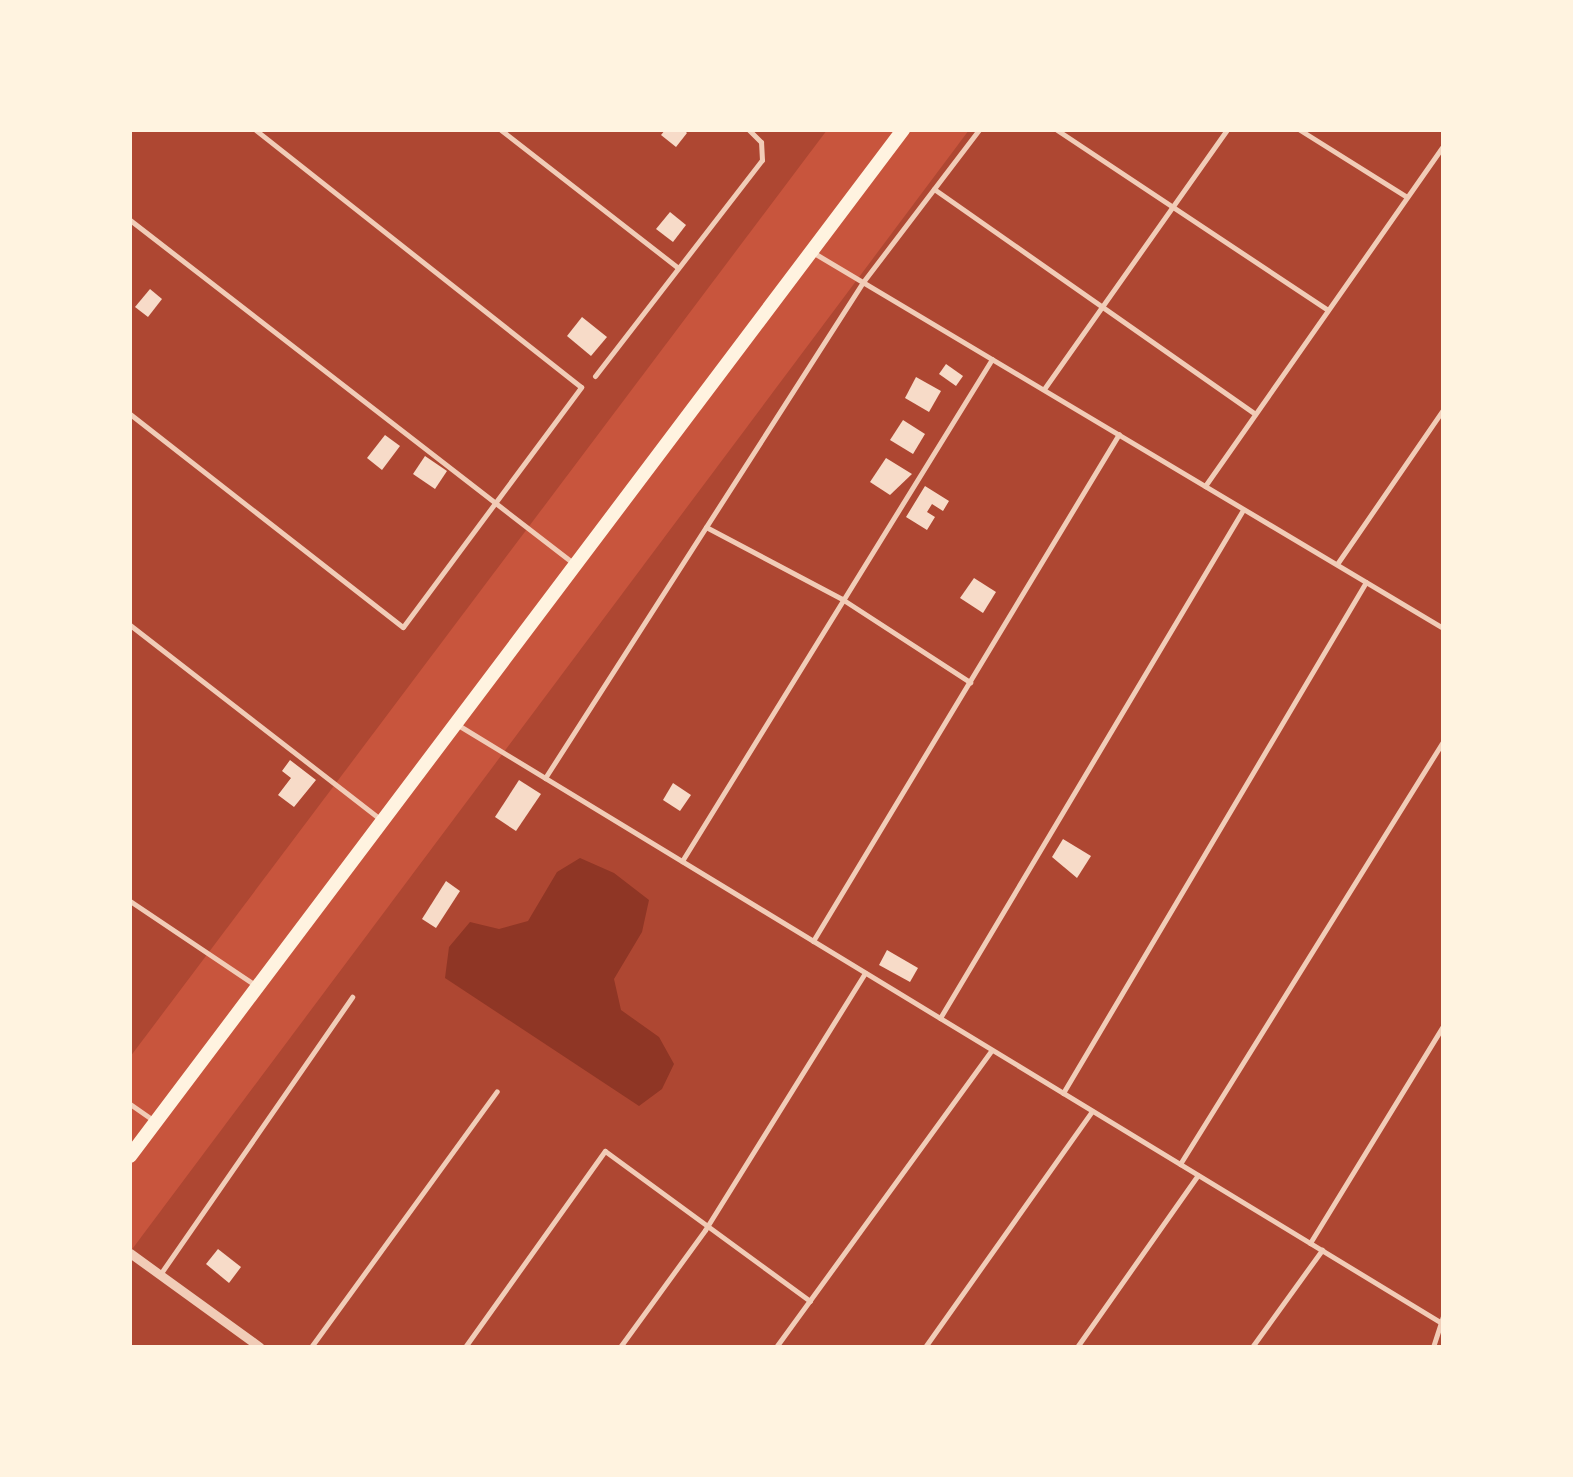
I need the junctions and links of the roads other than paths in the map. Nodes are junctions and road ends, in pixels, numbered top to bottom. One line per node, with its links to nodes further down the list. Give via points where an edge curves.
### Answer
1 (256, 130): 27 (lane, via 582,387)
2 (501, 130): 15 (lane)
3 (749, 130): 15 (lane, via 761,142 762,160)
4 (903, 130): 14 (main road)
5 (980, 130): 10 (lane)
6 (1057, 130): 12 (lane)
7 (1227, 130): 12 (lane)
8 (1300, 130): 11 (lane)
9 (1443, 146): 11 (lane)
10 (934, 189): 16 (lane); 17 (lane)
11 (1407, 197): 18 (lane)
12 (1174, 205): 17 (lane); 18 (lane)
13 (130, 220): 27 (lane)
14 (812, 251): 16 (lane); 30 (main road)
15 (677, 267): 20 (lane)
16 (862, 282): 19 (lane); 29 (lane)
17 (1104, 304): 21 (lane); 24 (lane)
18 (1328, 310): 24 (lane)
19 (992, 359): 21 (lane); 33 (lane)
20 (595, 376)
21 (1044, 390): 25 (lane)
22 (1443, 410): 31 (lane)
23 (130, 414): 27 (lane, via 403,627)
24 (1255, 414): 26 (lane)
25 (1119, 434): 26 (lane); 36 (lane)
26 (1205, 486): 28 (lane)
27 (495, 500): 30 (lane)
28 (1244, 509): 31 (lane); 47 (lane)
29 (706, 527): 33 (lane); 39 (lane)
30 (575, 564): 37 (main road)
31 (1337, 564): 32 (lane)
32 (1366, 582): 35 (lane); 51 (lane)
33 (842, 599): 36 (lane); 41 (lane)
34 (130, 625): 40 (lane)
35 (1443, 628)
36 (970, 682): 43 (lane)
37 (455, 724): 39 (lane); 40 (main road)
38 (1443, 740): 56 (lane)
39 (545, 778): 41 (lane)
40 (382, 820): 45 (main road)
41 (682, 861): 43 (lane)
42 (130, 901): 45 (lane)
43 (813, 941): 44 (lane)
44 (865, 972): 47 (lane); 58 (lane)
45 (257, 987): 54 (main road)
46 (352, 997): 62 (lane)
47 (940, 1018): 49 (lane)
48 (1443, 1026): 59 (lane)
49 (992, 1050): 51 (lane); 63 (lane)
50 (497, 1091): 66 (lane)
51 (1063, 1093): 53 (lane)
52 (130, 1104): 54 (lane)
53 (1092, 1111): 56 (lane); 70 (lane)
54 (156, 1122): 55 (main road)
55 (130, 1156)
56 (1180, 1164): 57 (lane)
57 (1198, 1175): 59 (lane); 71 (lane)
58 (704, 1230): 63 (lane); 67 (lane, via 605,1151); 68 (lane)
59 (1310, 1243): 60 (lane)
60 (1322, 1250): 64 (lane); 72 (lane)
61 (130, 1253): 62 (street)
62 (160, 1276): 65 (street)
63 (810, 1301): 69 (lane)
64 (1441, 1319): 73 (lane)
65 (260, 1347)
66 (311, 1347)
67 (465, 1347)
68 (620, 1347)
69 (776, 1347)
70 (925, 1347)
71 (1077, 1347)
72 (1252, 1347)
73 (1433, 1347)

